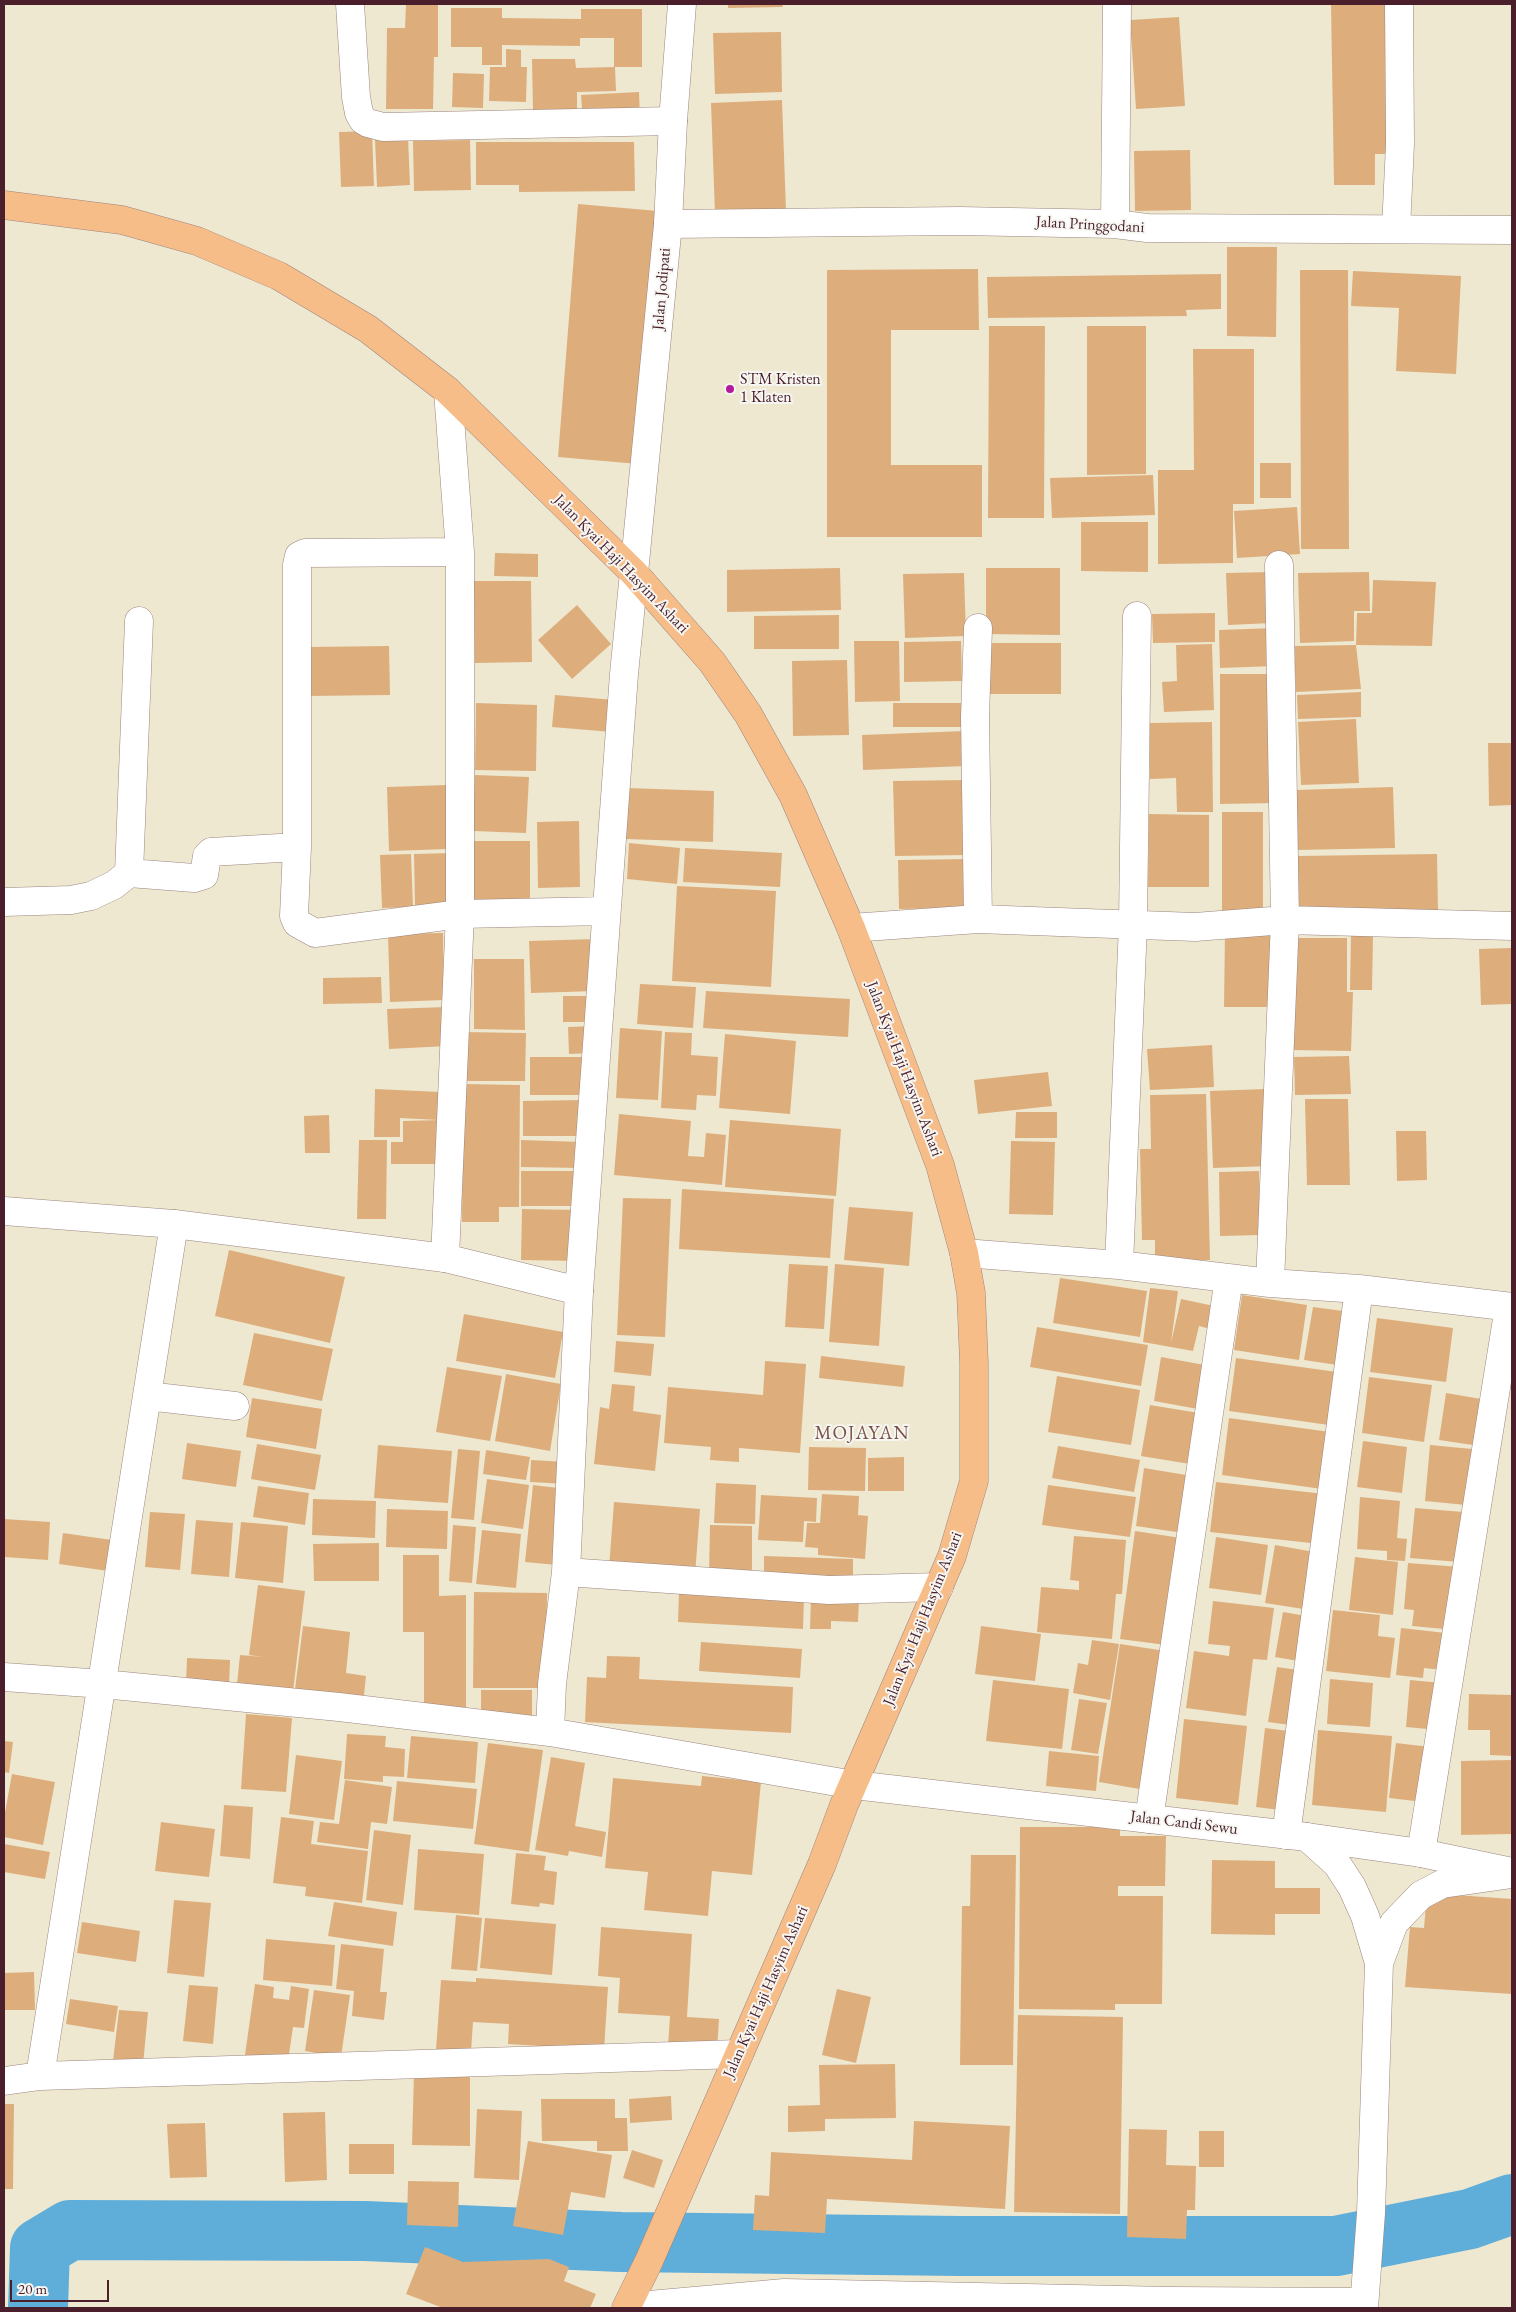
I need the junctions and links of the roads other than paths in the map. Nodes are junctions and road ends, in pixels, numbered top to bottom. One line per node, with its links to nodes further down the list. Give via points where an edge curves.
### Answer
1 (350, 4): 5 (street, via 356,97 359,113 368,123 383,127)
2 (682, 4): 5 (street, Jalan Jodipati)
3 (1117, 4): 8 (street)
4 (1399, 4): 9 (street, via 1400,144)
5 (673, 120): 7 (street, Jalan Jodipati)
6 (4, 205): 11 (highway, Jalan Kyai Haji Hasyim Ashari, via 122,220 197,241 279,276 368,329)
7 (668, 224): 8 (street, Jalan Pringgodani, via 960,220); 14 (street, Jalan Jodipati)
8 (1115, 224): 9 (street, Jalan Pringgodani, via 1147,228)
9 (1396, 230): 10 (street, Jalan Pringgodani)
10 (1512, 230)
11 (448, 391): 12 (street); 14 (highway, Jalan Kyai Haji Hasyim Ashari)
12 (460, 552): 18 (street, via 300,556 297,565); 22 (street)
13 (1279, 566): 24 (street)
14 (634, 574): 21 (street, Jalan Jodipati); 27 (highway, Jalan Kyai Haji Hasyim Ashari, via 712,662 748,714 792,795)
15 (1138, 616): 25 (street)
16 (139, 621): 19 (street)
17 (978, 628): 23 (street, via 975,717)
18 (296, 847): 19 (street, via 211,852 207,856 204,876 194,878); 22 (street, via 294,916 306,930 315,933)
19 (129, 873): 20 (street, via 92,896 71,900)
20 (4, 902)
21 (606, 911): 22 (street); 36 (street, Jalan Jodipati)
22 (460, 914): 31 (street)
23 (978, 919): 25 (street); 27 (street)
24 (1285, 920): 25 (street, via 1195,926); 26 (street); 34 (street)
25 (1133, 924): 32 (street)
26 (1512, 926)
27 (851, 928): 30 (highway, Jalan Kyai Haji Hasyim Ashari, via 940,1164)
28 (4, 1211): 29 (street)
29 (174, 1224): 31 (street); 38 (street)
30 (964, 1252): 32 (street); 41 (highway, Jalan Kyai Haji Hasyim Ashari, via 971,1293 974,1481 952,1556)
31 (445, 1258): 36 (street)
32 (1119, 1265): 33 (street)
33 (1229, 1278): 34 (street); 46 (street)
34 (1270, 1283): 35 (street)
35 (1360, 1289): 37 (street); 47 (street)
36 (579, 1291): 40 (street, Jalan Jodipati)
37 (1510, 1307): 48 (street)
38 (147, 1396): 39 (street); 43 (street)
39 (235, 1406)
40 (566, 1572): 41 (street, via 829,1590); 44 (street, Jalan Jodipati, via 552,1684)
41 (939, 1587): 45 (highway, Jalan Kyai Haji Hasyim Ashari)
42 (4, 1677): 43 (street, Jalan Candi Sewu)
43 (103, 1684): 44 (street, Jalan Candi Sewu); 52 (street)
44 (550, 1732): 45 (street, Jalan Candi Sewu)
45 (854, 1785): 46 (street, Jalan Candi Sewu); 51 (highway, Jalan Kyai Haji Hasyim Ashari)
46 (1149, 1819): 47 (street, Jalan Candi Sewu)
47 (1297, 1836): 48 (street, Jalan Candi Sewu); 50 (street, via 1337,1864 1352,1887 1365,1916)
48 (1421, 1853): 49 (street, Jalan Candi Sewu)
49 (1512, 1873): 50 (street, via 1442,1884 1421,1895 1394,1923)
50 (1379, 1963): 56 (street, via 1371,2213)
51 (739, 2054): 52 (street); 57 (highway, Jalan Kyai Haji Hasyim Ashari)
52 (40, 2076): 53 (street)
53 (4, 2081)
54 (983, 2303): 55 (street); 57 (street, via 784,2293)
55 (1171, 2305): 56 (street)
56 (1364, 2305)
57 (627, 2308)

